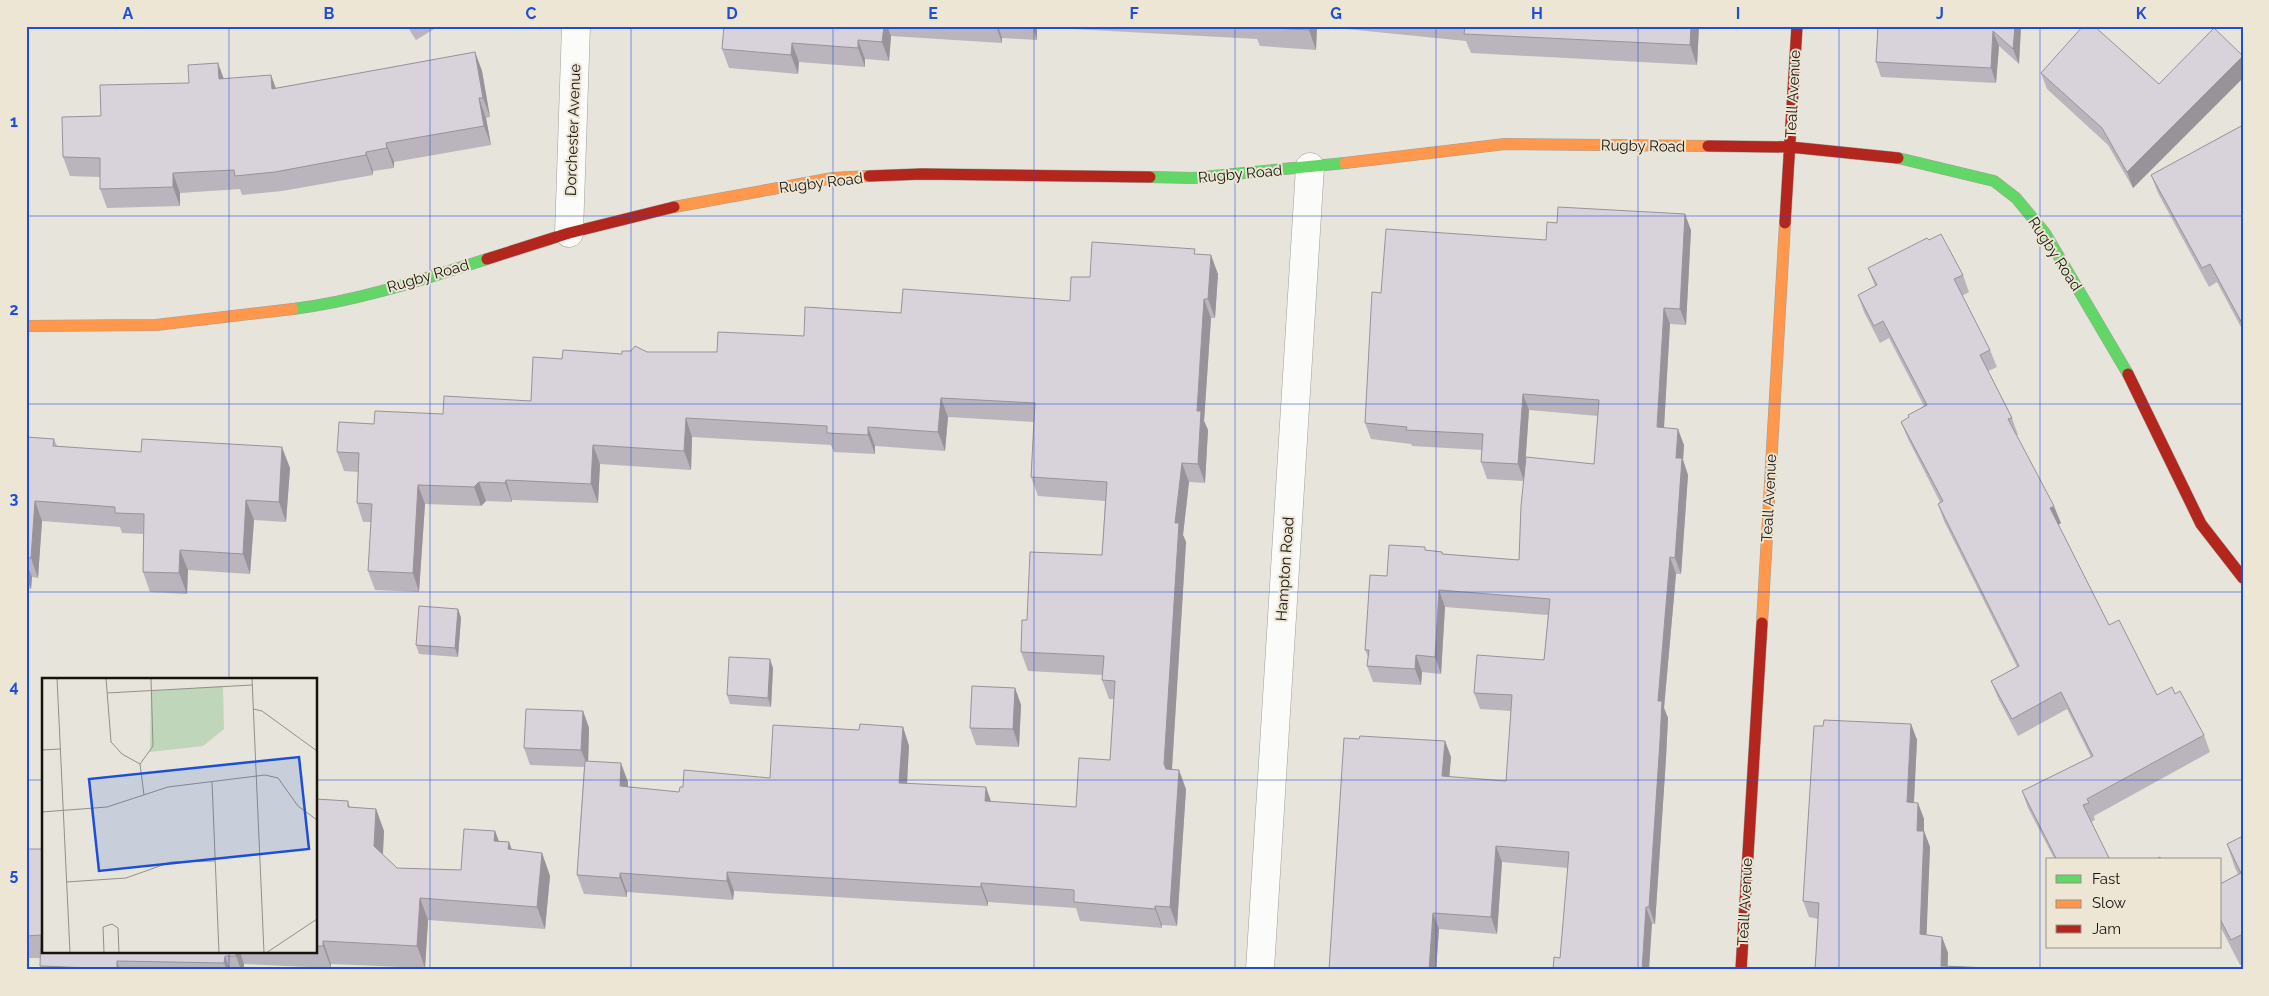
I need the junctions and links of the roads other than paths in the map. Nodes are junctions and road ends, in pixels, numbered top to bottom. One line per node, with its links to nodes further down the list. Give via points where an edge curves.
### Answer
1 (576, 26): 5 (street, Dorchester Avenue)
2 (1797, 26): 3 (street, Teall Avenue)
3 (1790, 147): 4 (street, Rugby Road, via 1505,144); 7 (street, Rugby Road, via 1887,155 1994,181 2016,198 2045,233 2121,360 2201,524); 9 (street, Teall Avenue)
4 (1310, 167): 5 (street, Rugby Road, via 1194,178 922,174 833,178 660,210); 8 (street, Hampton Road)
5 (569, 233): 6 (street, Rugby Road, via 420,280 314,306 156,325)
6 (26, 326)
7 (2243, 578)
8 (1260, 970)
9 (1742, 970)

